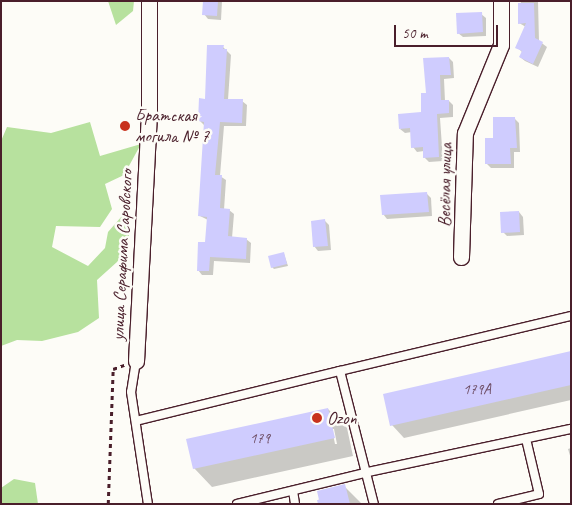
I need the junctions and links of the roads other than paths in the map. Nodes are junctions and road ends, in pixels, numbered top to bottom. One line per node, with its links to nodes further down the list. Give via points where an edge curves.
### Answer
1 (149, 1): 5 (street, улица Серафима Саровского, via 148,111)
2 (501, 1): 3 (street, Весёлая улица, via 501,45 465,132)
3 (462, 257)
4 (571, 316): 6 (lane)
5 (136, 361): 7 (lane, via 131,392)
6 (340, 371): 7 (lane); 10 (lane)
7 (136, 421): 12 (lane)
8 (571, 429): 9 (lane)
9 (526, 439): 10 (lane); 16 (lane, via 539,494)
10 (368, 472): 11 (lane); 15 (lane)
11 (293, 492): 13 (lane); 14 (lane)
12 (148, 504)
13 (237, 504)
14 (295, 504)
15 (374, 504)
16 (498, 504)

